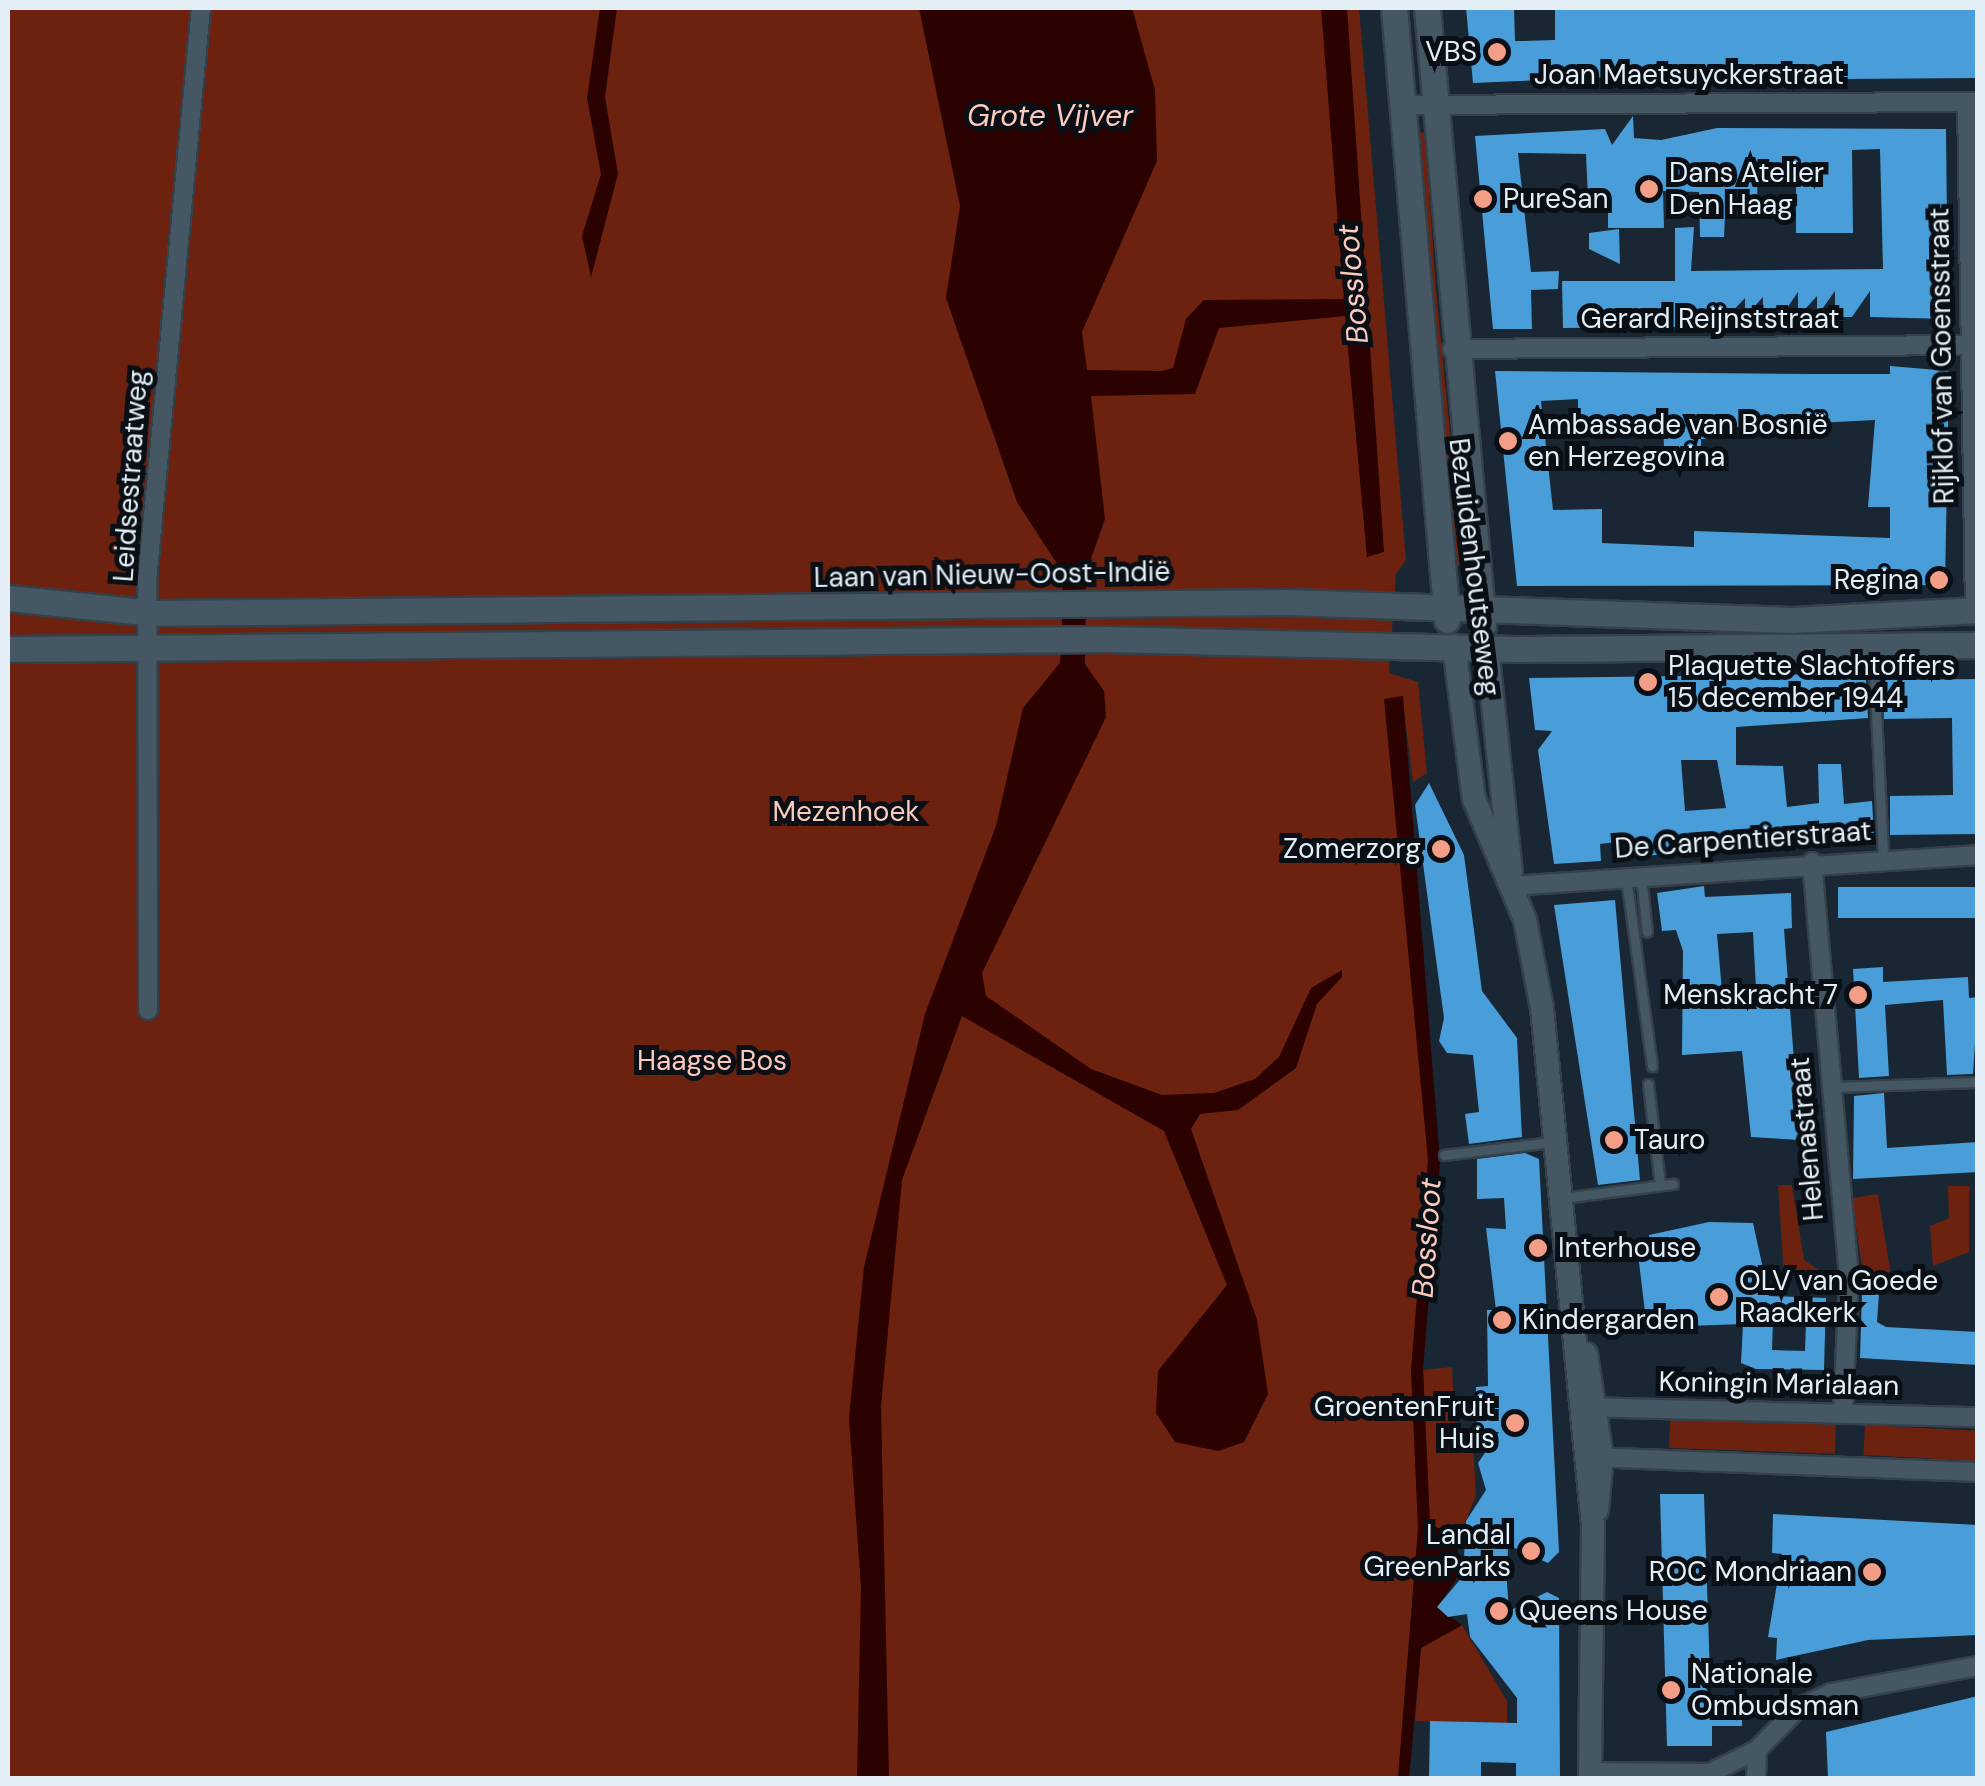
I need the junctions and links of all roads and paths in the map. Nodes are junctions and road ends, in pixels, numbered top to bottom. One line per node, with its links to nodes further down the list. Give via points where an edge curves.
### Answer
1 (201, 8): 13 (street, Leidsestraatweg, via 148,582)
2 (1394, 8): 6 (main road, Bezuidenhoutseweg)
3 (1427, 8): 5 (main road, Bezuidenhoutseweg)
4 (1972, 102): 5 (street, Joan Maetsuyckerstraat); 7 (street, Rijklof van Goensstraat)
5 (1432, 104): 6 (street, Joan Maetsuyckerstraat); 8 (main road, Bezuidenhoutseweg)
6 (1400, 105): 10 (main road, Bezuidenhoutseweg)
7 (1968, 345): 8 (street, Gerard Reijnststraat); 11 (street, Rijklof van Goensstraat)
8 (1452, 349): 12 (main road, Bezuidenhoutseweg)
9 (8, 598): 13 (main road, Laan van Nieuw-Oost-Indië)
10 (1443, 608): 12 (main road, Laan van Nieuw-Oost-Indië); 13 (main road, Laan van Nieuw-Oost-Indië, via 1035,604); 15 (main road, Bezuidenhoutseweg)
11 (1976, 610): 12 (main road, Laan van Nieuw-Oost-Indië, via 1792,620)
12 (1481, 612): 18 (main road, Bezuidenhoutseweg)
13 (153, 613): 19 (street, Leidsestraatweg)
14 (1978, 645): 16 (main road)
15 (1454, 646): 18 (main road); 19 (main road, via 1108,639); 24 (street, Bezuidenhoutseweg, via 1474,799)
16 (1873, 647): 18 (main road); 21 (lane)
17 (8, 648): 19 (main road)
18 (1487, 648): 24 (street, Bezuidenhoutseweg)
19 (152, 649): 26 (street, Leidsestraatweg)
20 (1978, 856): 21 (street, De Carpentierstraat)
21 (1883, 858): 22 (street, De Carpentierstraat)
22 (1812, 862): 23 (street, De Carpentierstraat); 30 (street, Helenastraat)
23 (1634, 875): 24 (street, De Carpentierstraat); 25 (lane); 27 (lane)
24 (1512, 886): 35 (street, Bezuidenhoutseweg, via 1535,958)
25 (1647, 932)
26 (148, 1010)
27 (1652, 1066)
28 (1978, 1082): 30 (lane)
29 (1648, 1084): 34 (lane)
30 (1829, 1087): 37 (street, Helenastraat, via 1848,1276)
31 (1543, 1143): 32 (lane)
32 (1444, 1155)
33 (1673, 1184): 34 (lane)
34 (1660, 1185): 35 (lane)
35 (1563, 1198): 36 (street, Bezuidenhoutseweg)
36 (1588, 1407): 37 (street, Koningin Marialaan); 39 (street, Bezuidenhoutseweg)
37 (1843, 1411): 38 (street, Koningin Marialaan)
38 (1978, 1417)
39 (1593, 1457): 40 (street); 43 (street, Bezuidenhoutseweg)
40 (1978, 1472)
41 (1978, 1666): 42 (street, via 1832,1693 1797,1710)
42 (1758, 1750): 44 (street); 45 (street)
43 (1590, 1775): 44 (street)
44 (1712, 1776)
45 (1756, 1778)

